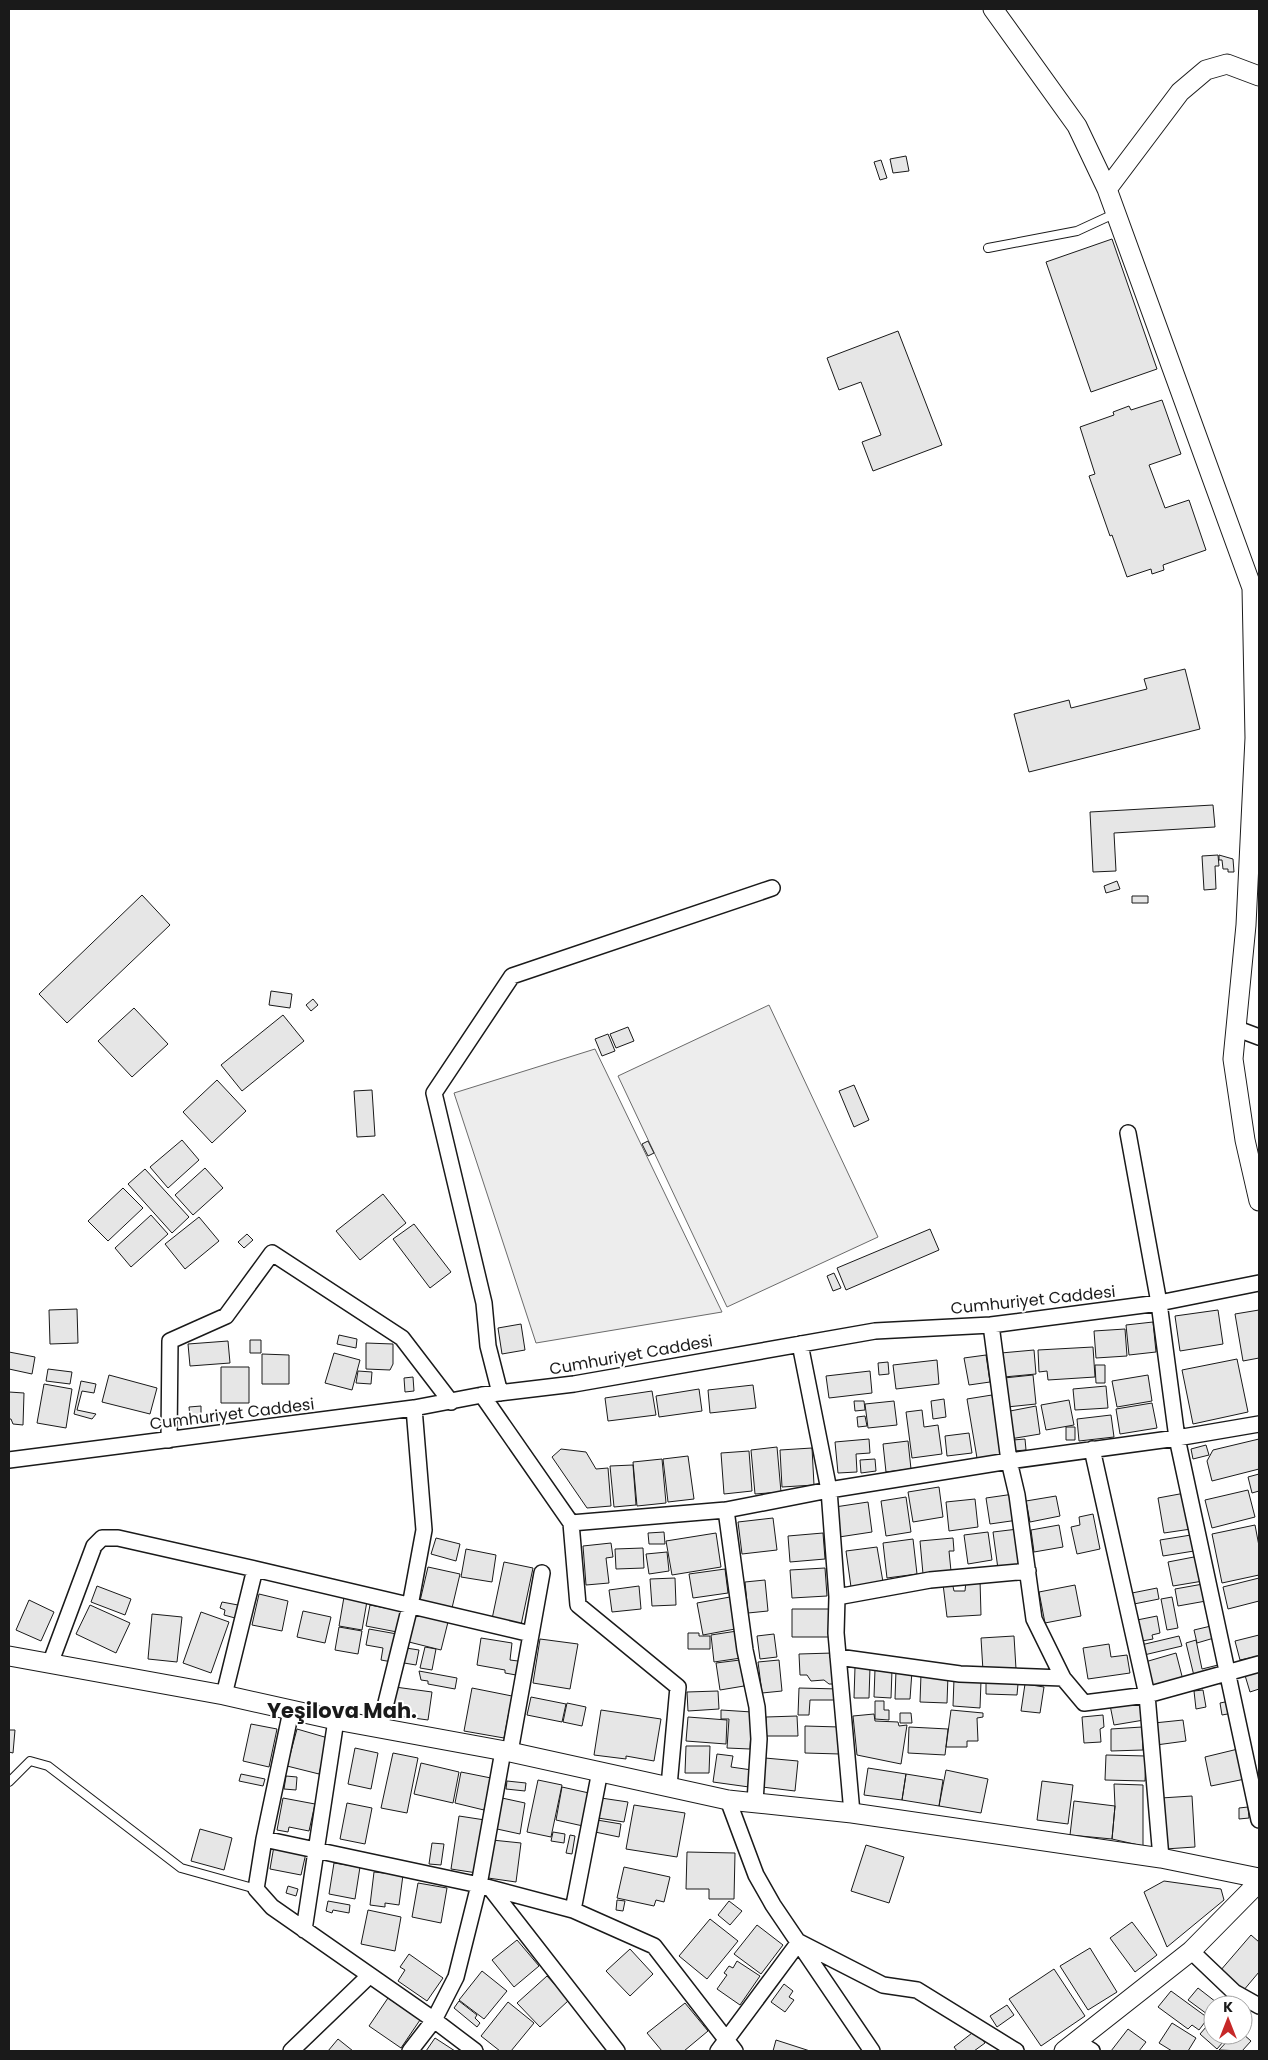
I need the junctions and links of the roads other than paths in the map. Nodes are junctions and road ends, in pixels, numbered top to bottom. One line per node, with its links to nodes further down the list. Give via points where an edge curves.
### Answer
1 (993, 9): 3 (street, via 1077,126)
2 (1259, 76): 3 (street, via 1228,64 1206,70 1180,92)
3 (1107, 189): 4 (street)
4 (1116, 213): 5 (lane, via 1076,231); 6 (street, via 1252,588)
5 (988, 248)
6 (1257, 701): 7 (street)
7 (1257, 738): 9 (street, via 1246,925)
8 (772, 888): 17 (street, via 512,976 434,1092 484,1303 488,1346)
9 (1235, 1028): 10 (street); 12 (street, via 1233,1059 1245,1140)
10 (1259, 1037)
11 (1128, 1133): 14 (street)
12 (1259, 1201)
13 (1259, 1283): 14 (street, Cumhuriyet Caddesi)
14 (1158, 1303): 15 (street, Cumhuriyet Caddesi); 22 (street)
15 (991, 1325): 16 (street, Cumhuriyet Caddesi, via 875,1330); 26 (street)
16 (800, 1344): 17 (street, Cumhuriyet Caddesi, via 574,1384); 27 (street)
17 (500, 1393): 18 (street, Cumhuriyet Caddesi)
18 (482, 1395): 19 (street, Cumhuriyet Caddesi); 29 (street)
19 (451, 1402): 20 (street, Cumhuriyet Caddesi); 23 (street, via 402,1338 272,1253 226,1316 170,1341)
20 (414, 1408): 23 (street, Cumhuriyet Caddesi); 34 (street, via 424,1530)
21 (1259, 1424): 22 (street)
22 (1177, 1438): 24 (street); 40 (street)
23 (169, 1440): 25 (street, Cumhuriyet Caddesi)
24 (1092, 1449): 26 (street); 43 (street)
25 (9, 1460)
26 (1008, 1461): 27 (street); 31 (street, via 1018,1495)
27 (829, 1490): 28 (street); 33 (street)
28 (726, 1510): 29 (street); 52 (street, via 746,1650 758,1707)
29 (571, 1523): 50 (street, via 578,1605 678,1687)
30 (254, 1569): 34 (street); 38 (street, via 118,1538 102,1538 94,1546); 42 (street)
31 (1028, 1571): 33 (street, via 930,1580); 41 (street, via 1034,1619)
32 (542, 1573): 35 (street)
33 (837, 1597): 37 (street)
34 (410, 1606): 35 (street); 46 (street)
35 (531, 1634): 47 (street)
36 (9, 1656): 38 (street)
37 (838, 1657): 41 (street, via 960,1674); 53 (street)
38 (50, 1664): 42 (street)
39 (1259, 1664): 40 (street)
40 (1228, 1673): 43 (street); 54 (street)
41 (1063, 1678): 43 (street, via 1084,1703)
42 (224, 1695): 44 (street)
43 (1147, 1695): 57 (street)
44 (291, 1711): 45 (street); 55 (street)
45 (336, 1720): 46 (street); 56 (street)
46 (380, 1727): 47 (street)
47 (507, 1752): 48 (street); 59 (street)
48 (600, 1771): 50 (street); 61 (street)
49 (9, 1782): 60 (lane, via 30,1762 48,1766 181,1868)
50 (669, 1786): 51 (street)
51 (728, 1800): 52 (street); 63 (street, via 756,1875)
52 (755, 1802): 53 (street)
53 (852, 1813): 57 (street)
54 (1259, 1820)
55 (264, 1839): 56 (street); 60 (street)
56 (318, 1850): 59 (street); 62 (street)
57 (1162, 1858): 58 (street)
58 (1259, 1880): 64 (street)
59 (485, 1887): 61 (street); 67 (street, via 456,1977); 73 (street)
60 (256, 1889): 62 (street, via 272,1907)
61 (573, 1910): 68 (street, via 654,1946)
62 (304, 1930): 65 (street)
63 (799, 1942): 68 (street); 74 (street); 75 (street, via 883,1985 917,1990)
64 (1191, 1951): 66 (street, via 1234,1992); 69 (street)
65 (369, 1976): 67 (street); 70 (street)
66 (1259, 2006)
67 (434, 2020): 71 (street); 72 (street)
68 (727, 2048)
69 (1078, 2048)
70 (291, 2051)
71 (410, 2051)
72 (475, 2051)
73 (617, 2051)
74 (872, 2051)
75 (1016, 2051)

